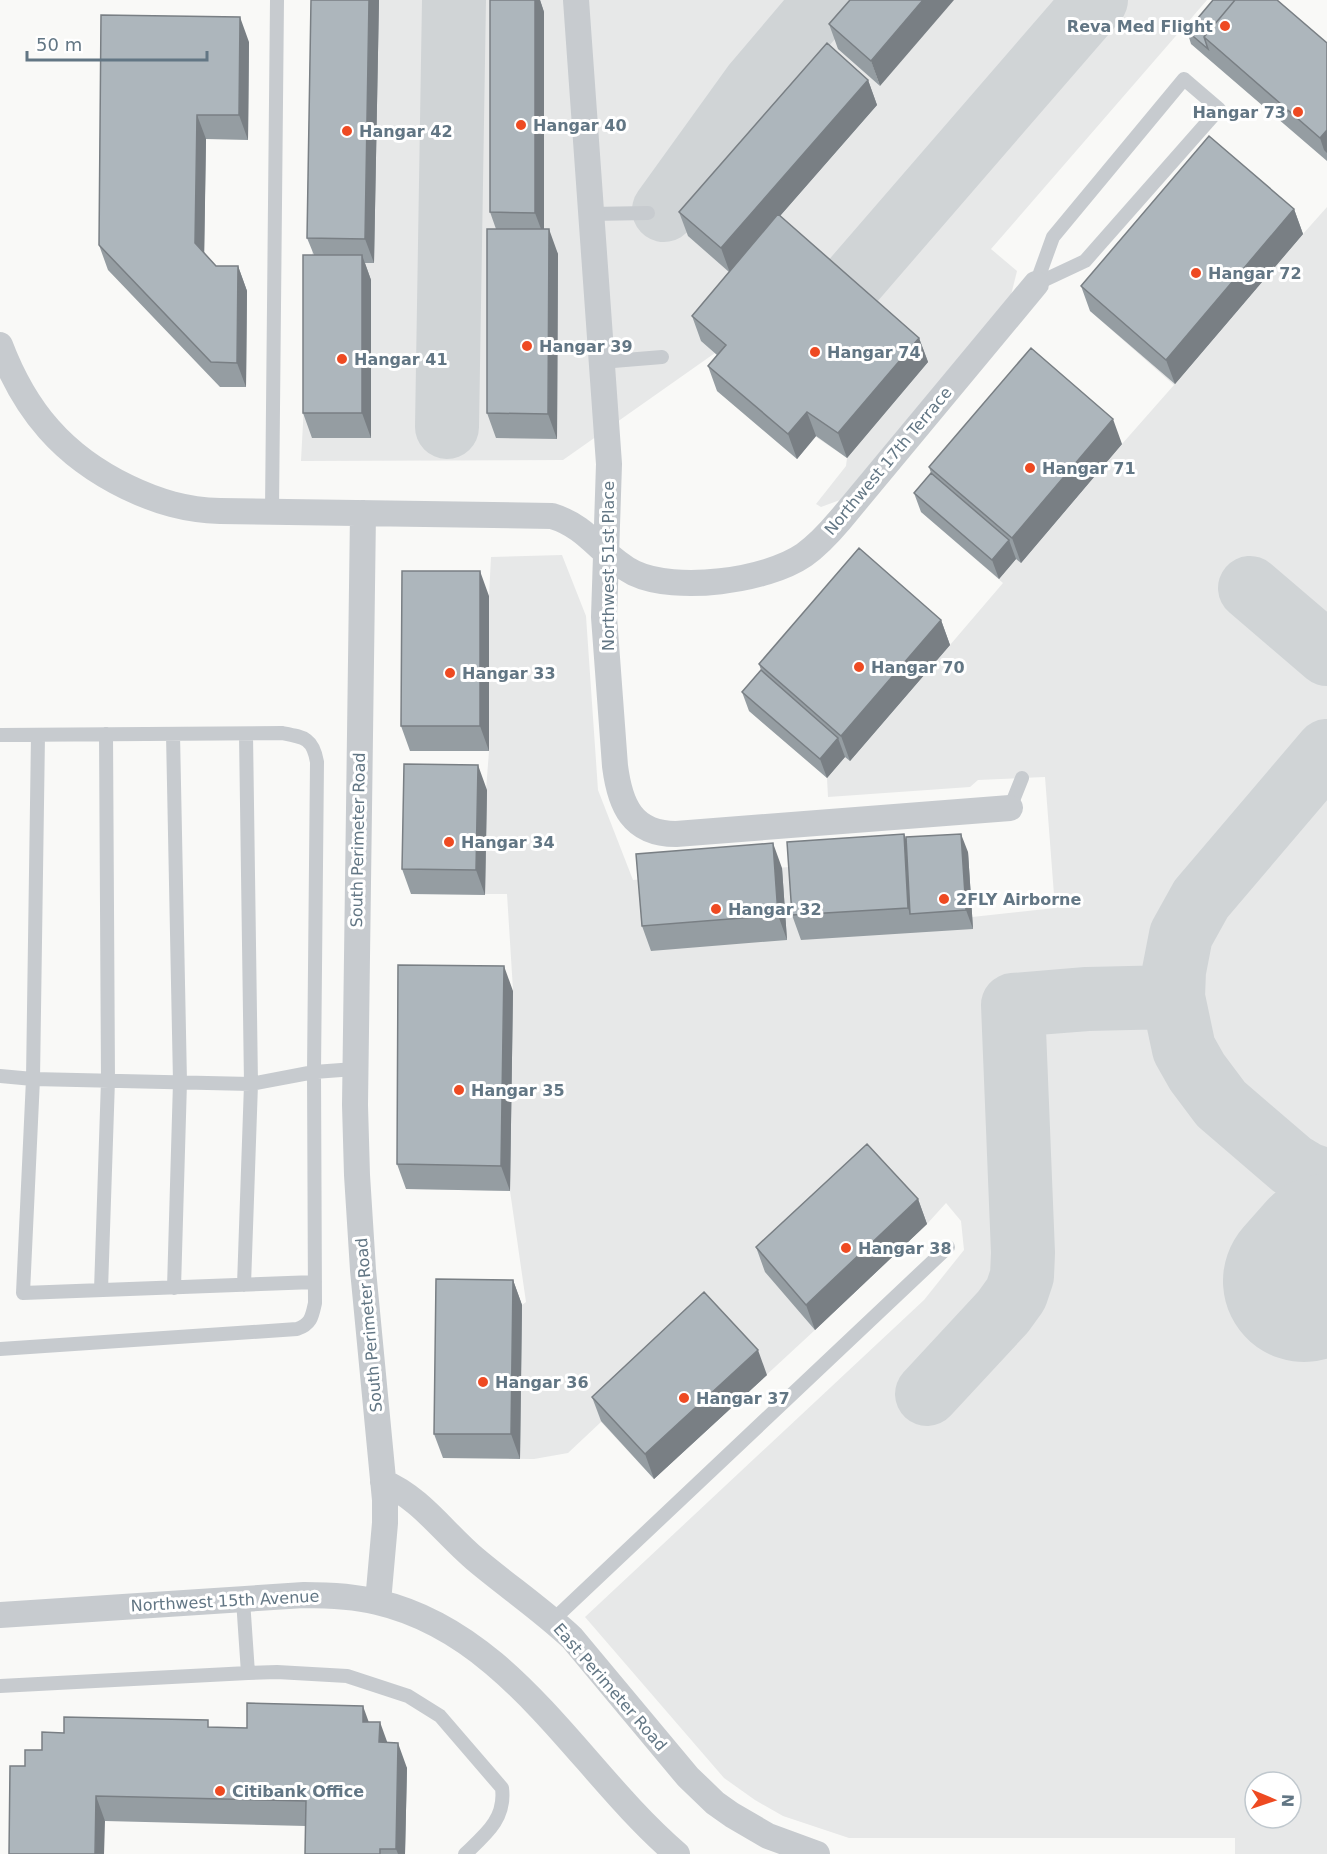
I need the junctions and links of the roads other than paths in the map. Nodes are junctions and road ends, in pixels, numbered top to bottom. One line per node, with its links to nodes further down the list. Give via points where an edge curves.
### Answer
1 (277, 0): 9 (lane)
2 (576, 0): 4 (street, Northwest 51st Place)
3 (648, 213): 4 (lane)
4 (591, 214): 8 (street, Northwest 51st Place)
5 (1036, 284): 5 (lane, via 1085,261 1219,109 1184,79 1053,237); 11 (street, Northwest 17th Terrace, via 840,520 803,555 760,573 689,584 645,577)
6 (0, 345): 9 (street, via 36,415 61,443 93,469 170,504 202,510)
7 (662, 357): 8 (lane)
8 (601, 362): 11 (street, Northwest 51st Place, via 609,464)
9 (272, 512): 10 (street)
10 (363, 513): 11 (street, Northwest 17th Terrace, via 552,516 583,530); 19 (street, South Perimeter Road)
11 (606, 553): 18 (street, Northwest 51st Place, via 604,617 616,774 626,808 642,826 663,834 682,834)
12 (106, 734): 13 (lane); 16 (lane); 23 (lane)
13 (173, 734): 14 (lane); 24 (lane)
14 (246, 734): 20 (lane, via 297,736 308,740 315,749); 25 (lane)
15 (0, 735): 16 (lane)
16 (38, 735): 22 (lane)
17 (1023, 778): 18 (lane)
18 (1010, 808)
19 (355, 1069): 20 (lane); 32 (street, South Perimeter Road, via 359,1211)
20 (314, 1072): 25 (lane); 27 (lane)
21 (0, 1076): 22 (lane)
22 (33, 1079): 23 (lane); 30 (lane, via 23,1293)
23 (108, 1080): 24 (lane); 30 (lane)
24 (180, 1082): 25 (lane); 29 (lane)
25 (251, 1084): 28 (lane)
26 (948, 1247): 36 (lane)
27 (315, 1282): 28 (lane); 31 (lane, via 313,1317 308,1325 297,1329)
28 (244, 1285): 29 (lane)
29 (174, 1288): 30 (lane)
30 (101, 1290)
31 (0, 1349)
32 (383, 1482): 34 (street, South Perimeter Road, via 385,1523); 36 (street, East Perimeter Road, via 412,1498 474,1558)
33 (243, 1600): 34 (street, Northwest 15th Avenue, via 329,1595); 35 (street, Northwest 15th Avenue); 37 (lane)
34 (378, 1602): 40 (street, Northwest 15th Avenue, via 424,1618 488,1658 526,1694 636,1816)
35 (0, 1615)
36 (553, 1620): 41 (street, East Perimeter Road, via 715,1803 768,1836)
37 (248, 1673): 38 (lane); 39 (lane, via 346,1676 408,1696 440,1716 502,1788 504,1800 494,1826)
38 (0, 1686)
39 (465, 1854)
40 (677, 1854)
41 (817, 1854)

